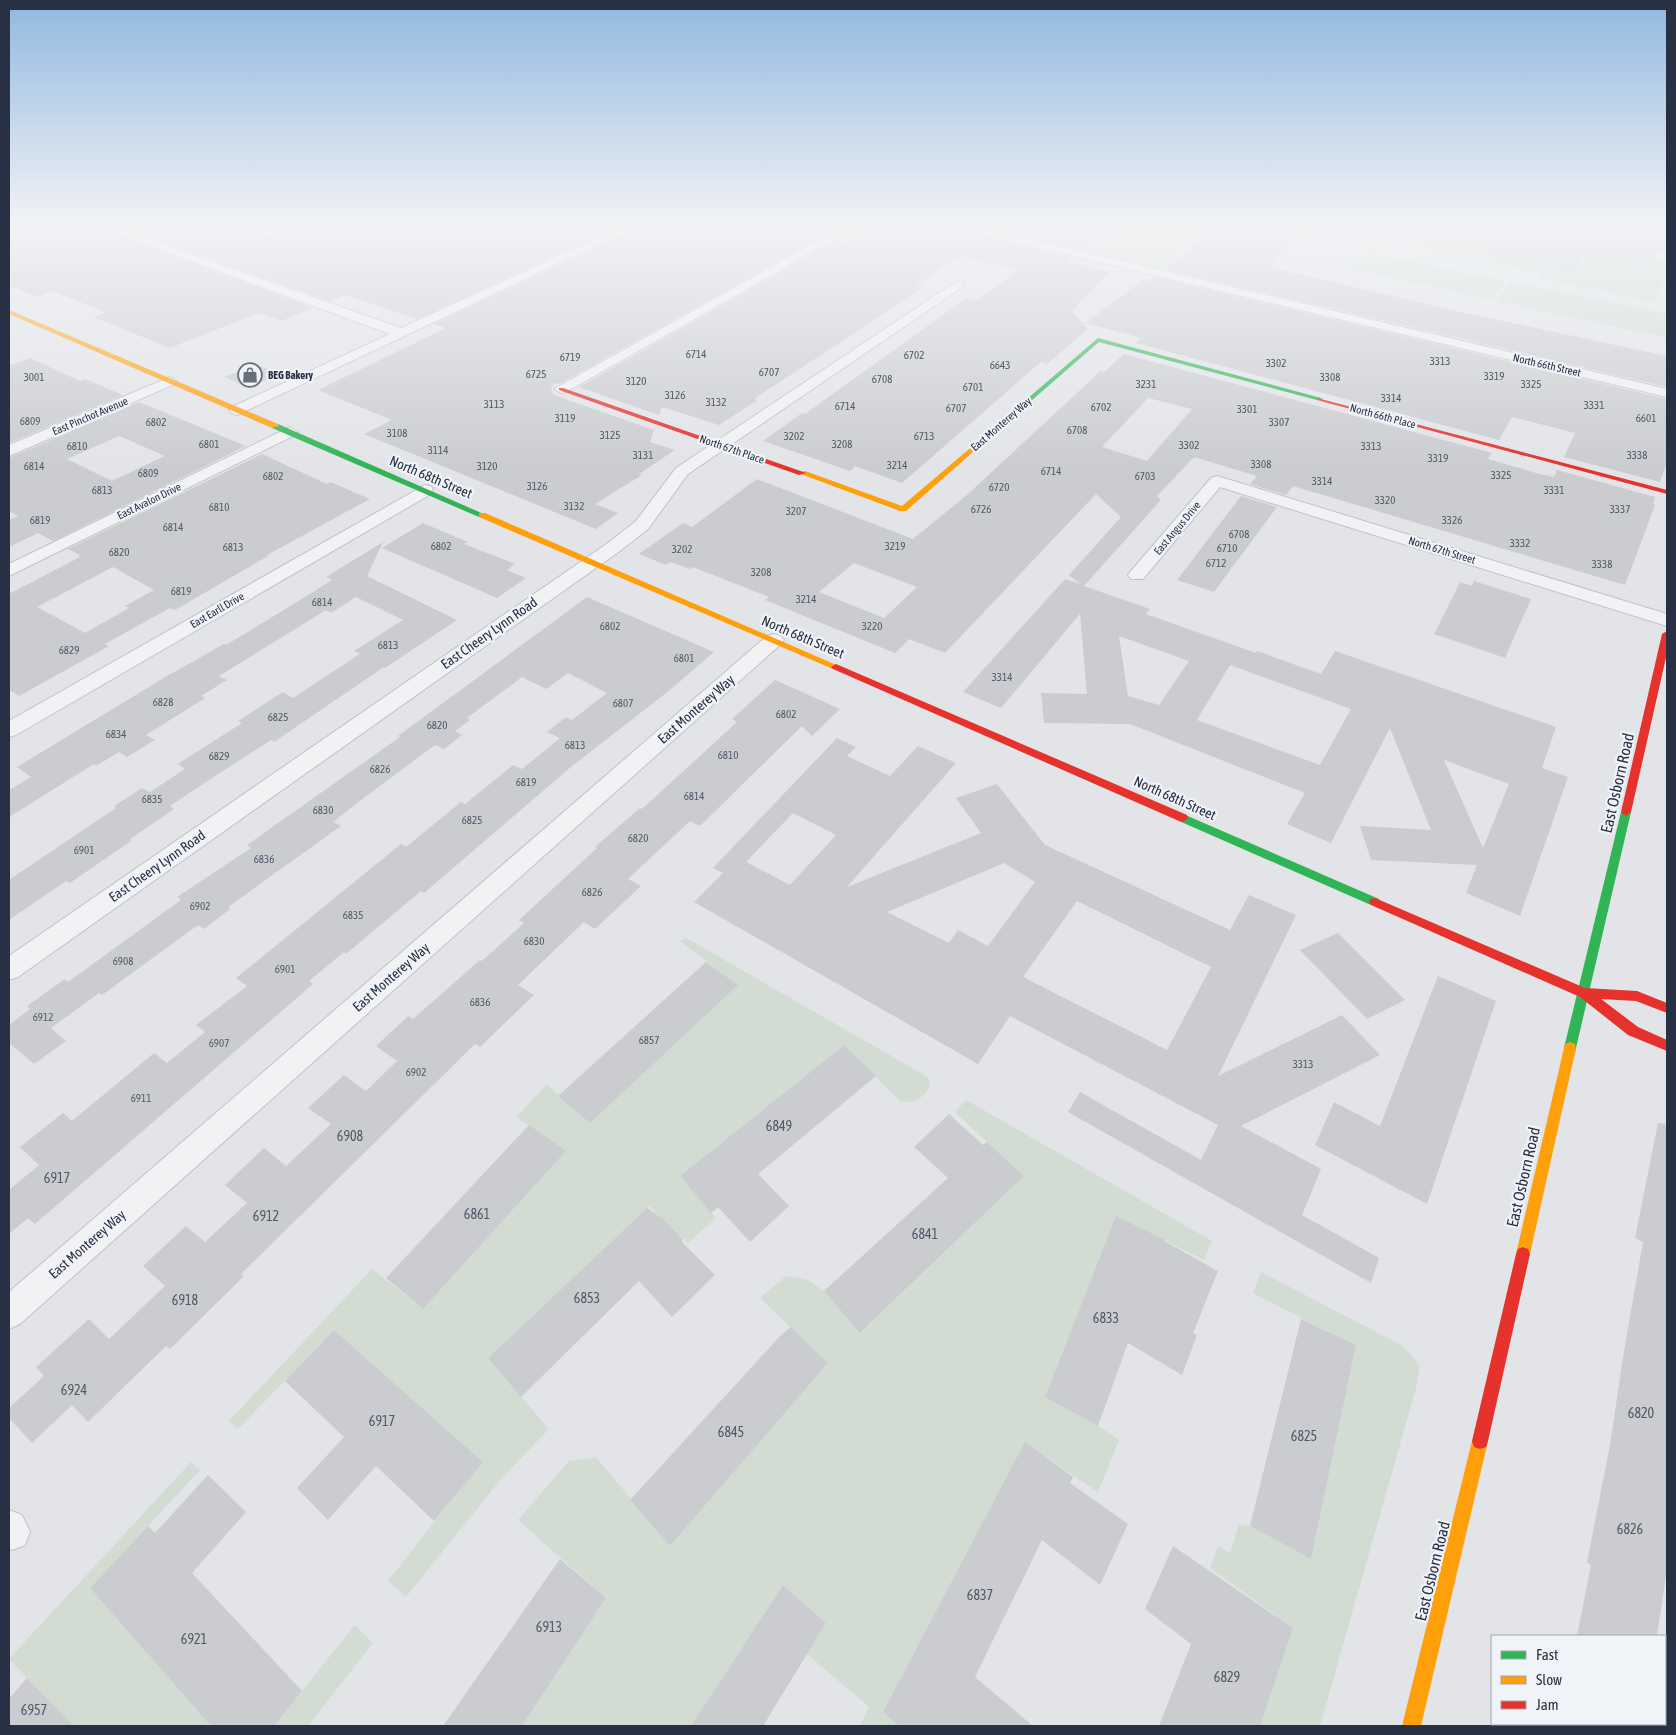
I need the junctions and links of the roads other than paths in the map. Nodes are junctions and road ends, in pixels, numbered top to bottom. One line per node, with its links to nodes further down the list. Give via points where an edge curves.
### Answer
1 (328, 307): 7 (street)
2 (457, 307): 7 (street)
3 (707, 307): 10 (street)
4 (923, 307): 14 (street, East Cheery Lynn Road)
5 (1303, 307): 11 (street, North 66th Street)
6 (9, 312): 9 (main road, North 68th Street)
7 (401, 333): 12 (street)
8 (1098, 340): 18 (main road, North 66th Place); 19 (main road, East Monterey Way)
9 (170, 381): 12 (main road, North 68th Street); 15 (street, East Pinchot Avenue)
10 (561, 389): 14 (main road, North 67th Place)
11 (1667, 393)
12 (237, 410): 13 (main road, North 68th Street)
13 (290, 432): 17 (main road, North 68th Street); 21 (street, East Avalon Drive)
14 (719, 445): 19 (main road, North 67th Place); 20 (street, East Cheery Lynn Road, via 682,471 642,525)
15 (9, 451)
16 (1217, 481): 22 (street, East Angus Drive); 23 (street, North 67th Street)
17 (425, 490): 20 (main road, North 68th Street); 26 (street, East Earll Drive)
18 (1667, 492)
19 (903, 509)
20 (591, 562): 25 (main road, North 68th Street); 27 (street, East Cheery Lynn Road)
21 (9, 571)
22 (1137, 575)
23 (1667, 620)
24 (1667, 634): 28 (main road, East Osborn Road)
25 (774, 640): 28 (main road, North 68th Street); 31 (street, East Monterey Way)
26 (9, 730)
27 (9, 970)
28 (1584, 993): 29 (main road, North 68th Street, via 1637,996); 30 (main road, North 68th Street, via 1633,1030); 32 (main road, East Osborn Road)
29 (1667, 1008)
30 (1667, 1046)
31 (9, 1313)
32 (1411, 1726)

